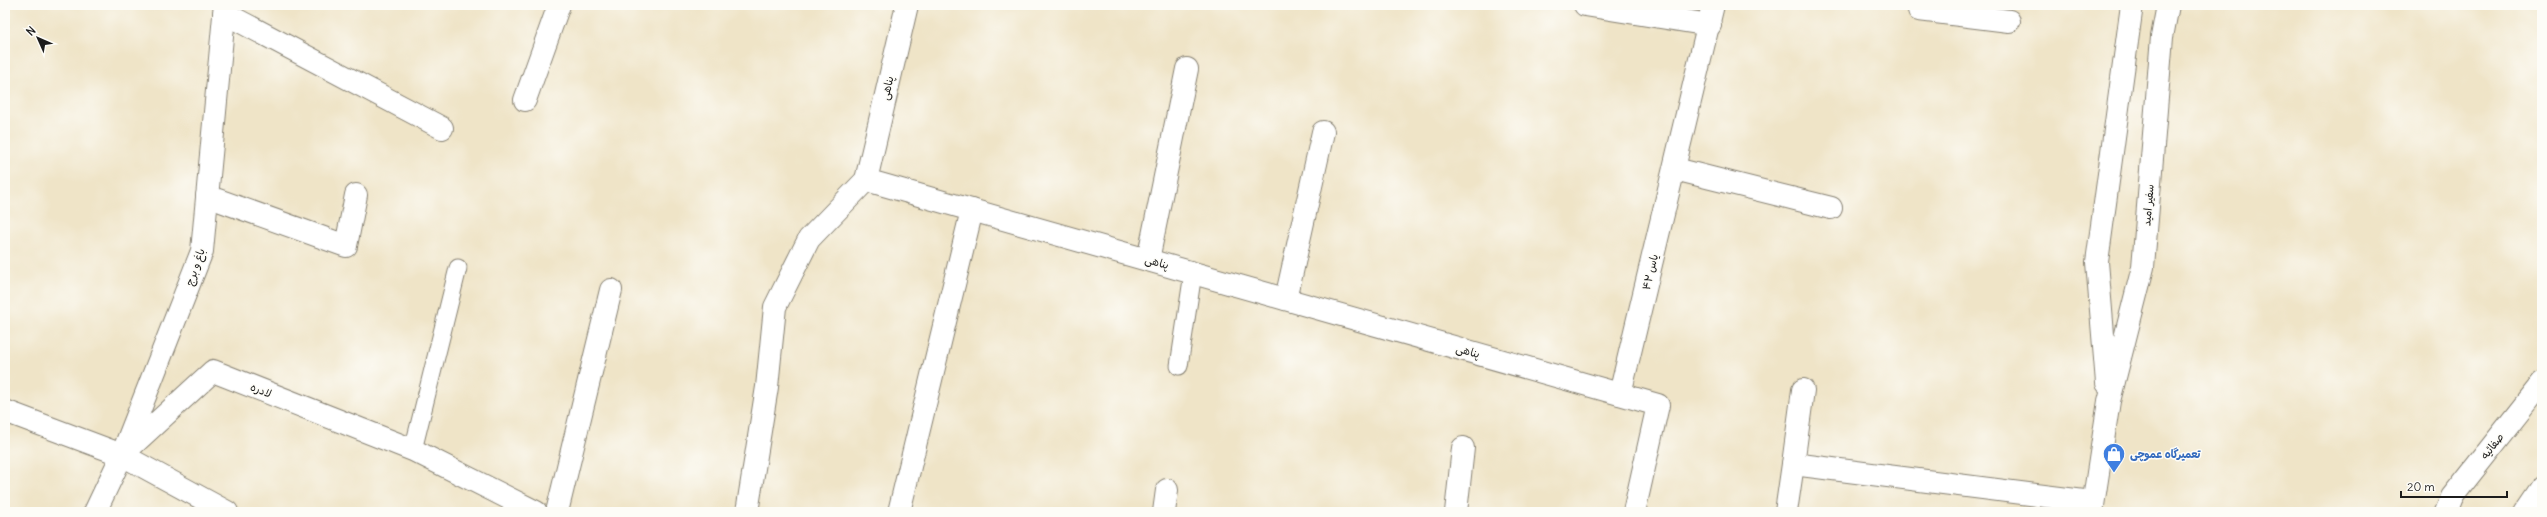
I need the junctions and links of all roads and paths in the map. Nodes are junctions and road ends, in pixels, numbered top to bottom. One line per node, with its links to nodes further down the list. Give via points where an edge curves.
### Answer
1 (559, 5): 11 (street)
2 (907, 5): 15 (street, پناهی)
3 (1585, 5): 8 (street)
4 (1918, 5): 9 (street, via 1919,10)
5 (2132, 5): 29 (street, سفیر امید, via 2097,262)
6 (2168, 5): 29 (street, سفیر امید, via 2162,37 2143,267)
7 (224, 9): 12 (street); 17 (street, باغ و برج)
8 (1712, 15): 14 (street, یاس ۴۲)
9 (2009, 21)
10 (1187, 69): 20 (street)
11 (525, 100)
12 (442, 128)
13 (1323, 132): 24 (street)
14 (1675, 169): 18 (street); 28 (street, یاس ۴۲)
15 (866, 180): 19 (street, پناهی); 42 (street, via 809,239 775,308 767,387)
16 (356, 195): 17 (street, via 346,246)
17 (207, 196): 33 (street, باغ و برج, via 202,251)
18 (1831, 208)
19 (972, 210): 20 (street, پناهی); 43 (street)
20 (1148, 260): 22 (street, پناهی)
21 (458, 268): 32 (lane)
22 (1193, 273): 24 (street, پناهی); 25 (lane)
23 (611, 290): 41 (street)
24 (1286, 299): 28 (street, پناهی)
25 (1179, 366)
26 (2542, 382): 48 (street, صفائیه, via 2452,497)
27 (1803, 390): 34 (street)
28 (1620, 394): 46 (street, via 1658,405)
29 (2109, 401): 37 (street, سفیر امید)
30 (5, 411): 33 (street)
31 (1463, 448): 45 (street)
32 (413, 450): 33 (street, لادره, via 213,371); 40 (street, لادره)
33 (122, 455): 38 (street, باغ و برج); 39 (street)
34 (1793, 464): 37 (street); 47 (street)
35 (2542, 487): 49 (street)
36 (1167, 490): 44 (street)
37 (2092, 507)
38 (95, 512)
39 (227, 512)
40 (536, 512)
41 (557, 512)
42 (747, 512)
43 (899, 512)
44 (1164, 512)
45 (1456, 512)
46 (1634, 512)
47 (1786, 512)
48 (2446, 512)
49 (2525, 512)

